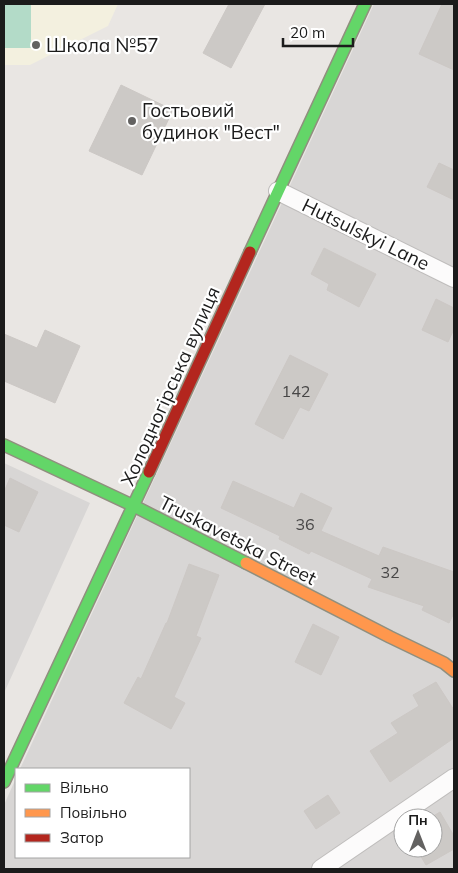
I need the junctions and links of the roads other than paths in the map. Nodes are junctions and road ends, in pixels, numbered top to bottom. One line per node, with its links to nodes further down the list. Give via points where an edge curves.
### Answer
1 (365, 4): 2 (main road, Холодногірська вулиця)
2 (278, 191): 3 (street, Hutsulskyi Lane); 5 (main road, Холодногірська вулиця)
3 (454, 278)
4 (4, 444): 5 (main road, Truskavetska Street)
5 (134, 506): 6 (main road, Truskavetska Street, via 444,663); 8 (main road, Холодногірська вулиця)
6 (454, 671)
7 (454, 778): 9 (street)
8 (4, 782)
9 (321, 869)

